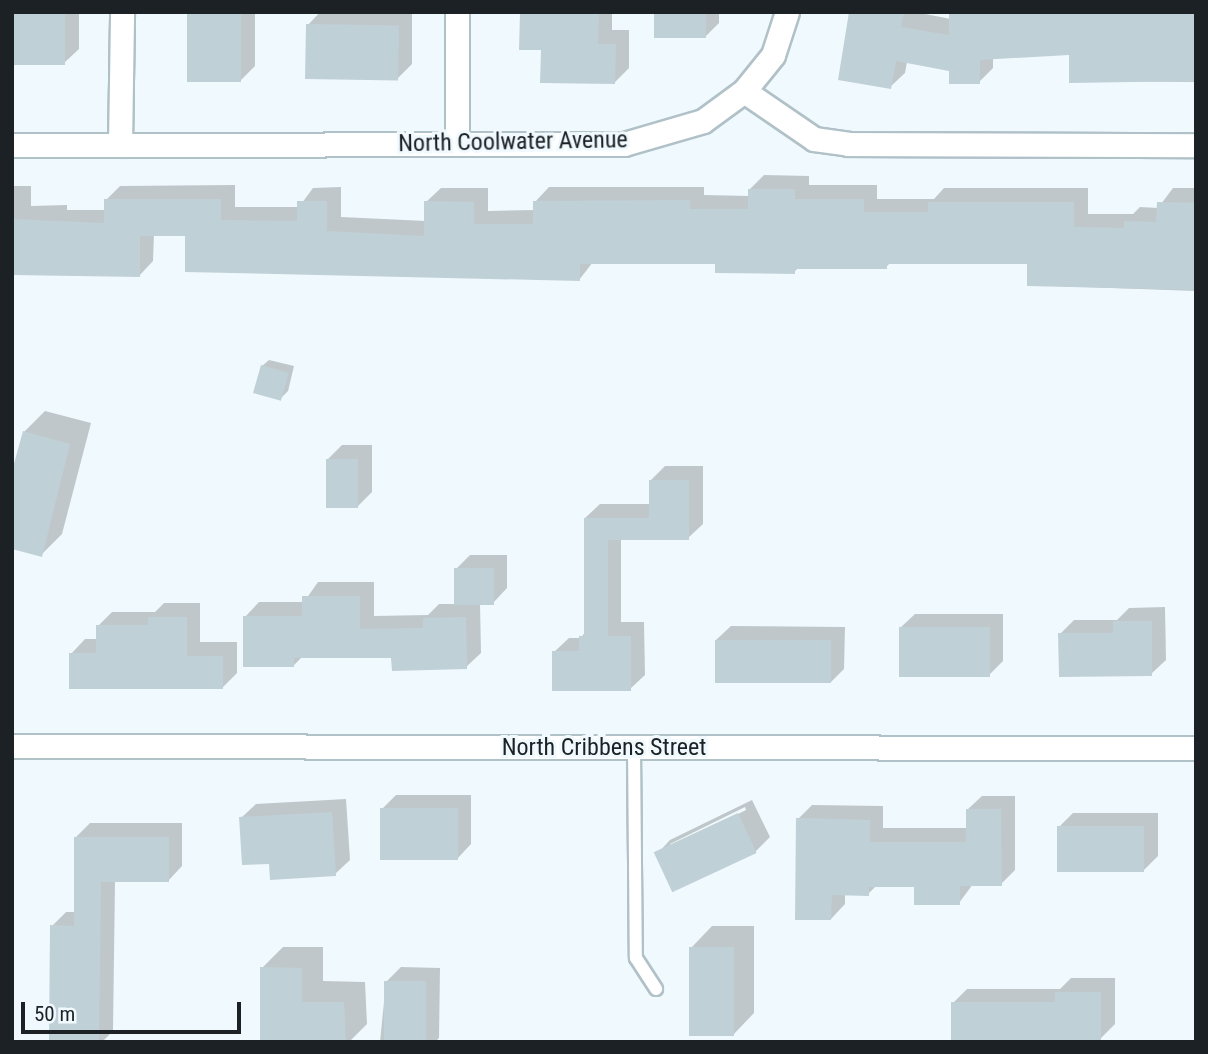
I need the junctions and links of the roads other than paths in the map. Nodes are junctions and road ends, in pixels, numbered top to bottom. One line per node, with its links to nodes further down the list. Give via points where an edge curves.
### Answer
1 (122, 12): 7 (street)
2 (457, 12): 5 (street)
3 (787, 12): 4 (street, North Coolwater Avenue, via 773,55)
4 (744, 91): 5 (street, North Coolwater Avenue, via 703,121 624,144); 8 (street, via 814,139 848,144)
5 (457, 144): 7 (street, North Coolwater Avenue)
6 (12, 145): 7 (street, North Coolwater Avenue)
7 (120, 145)
8 (1196, 145)
9 (12, 746): 10 (street, North Cribbens Street)
10 (634, 748): 11 (street, North Cribbens Street); 12 (lane, via 636,958)
11 (1196, 748)
12 (656, 989)

